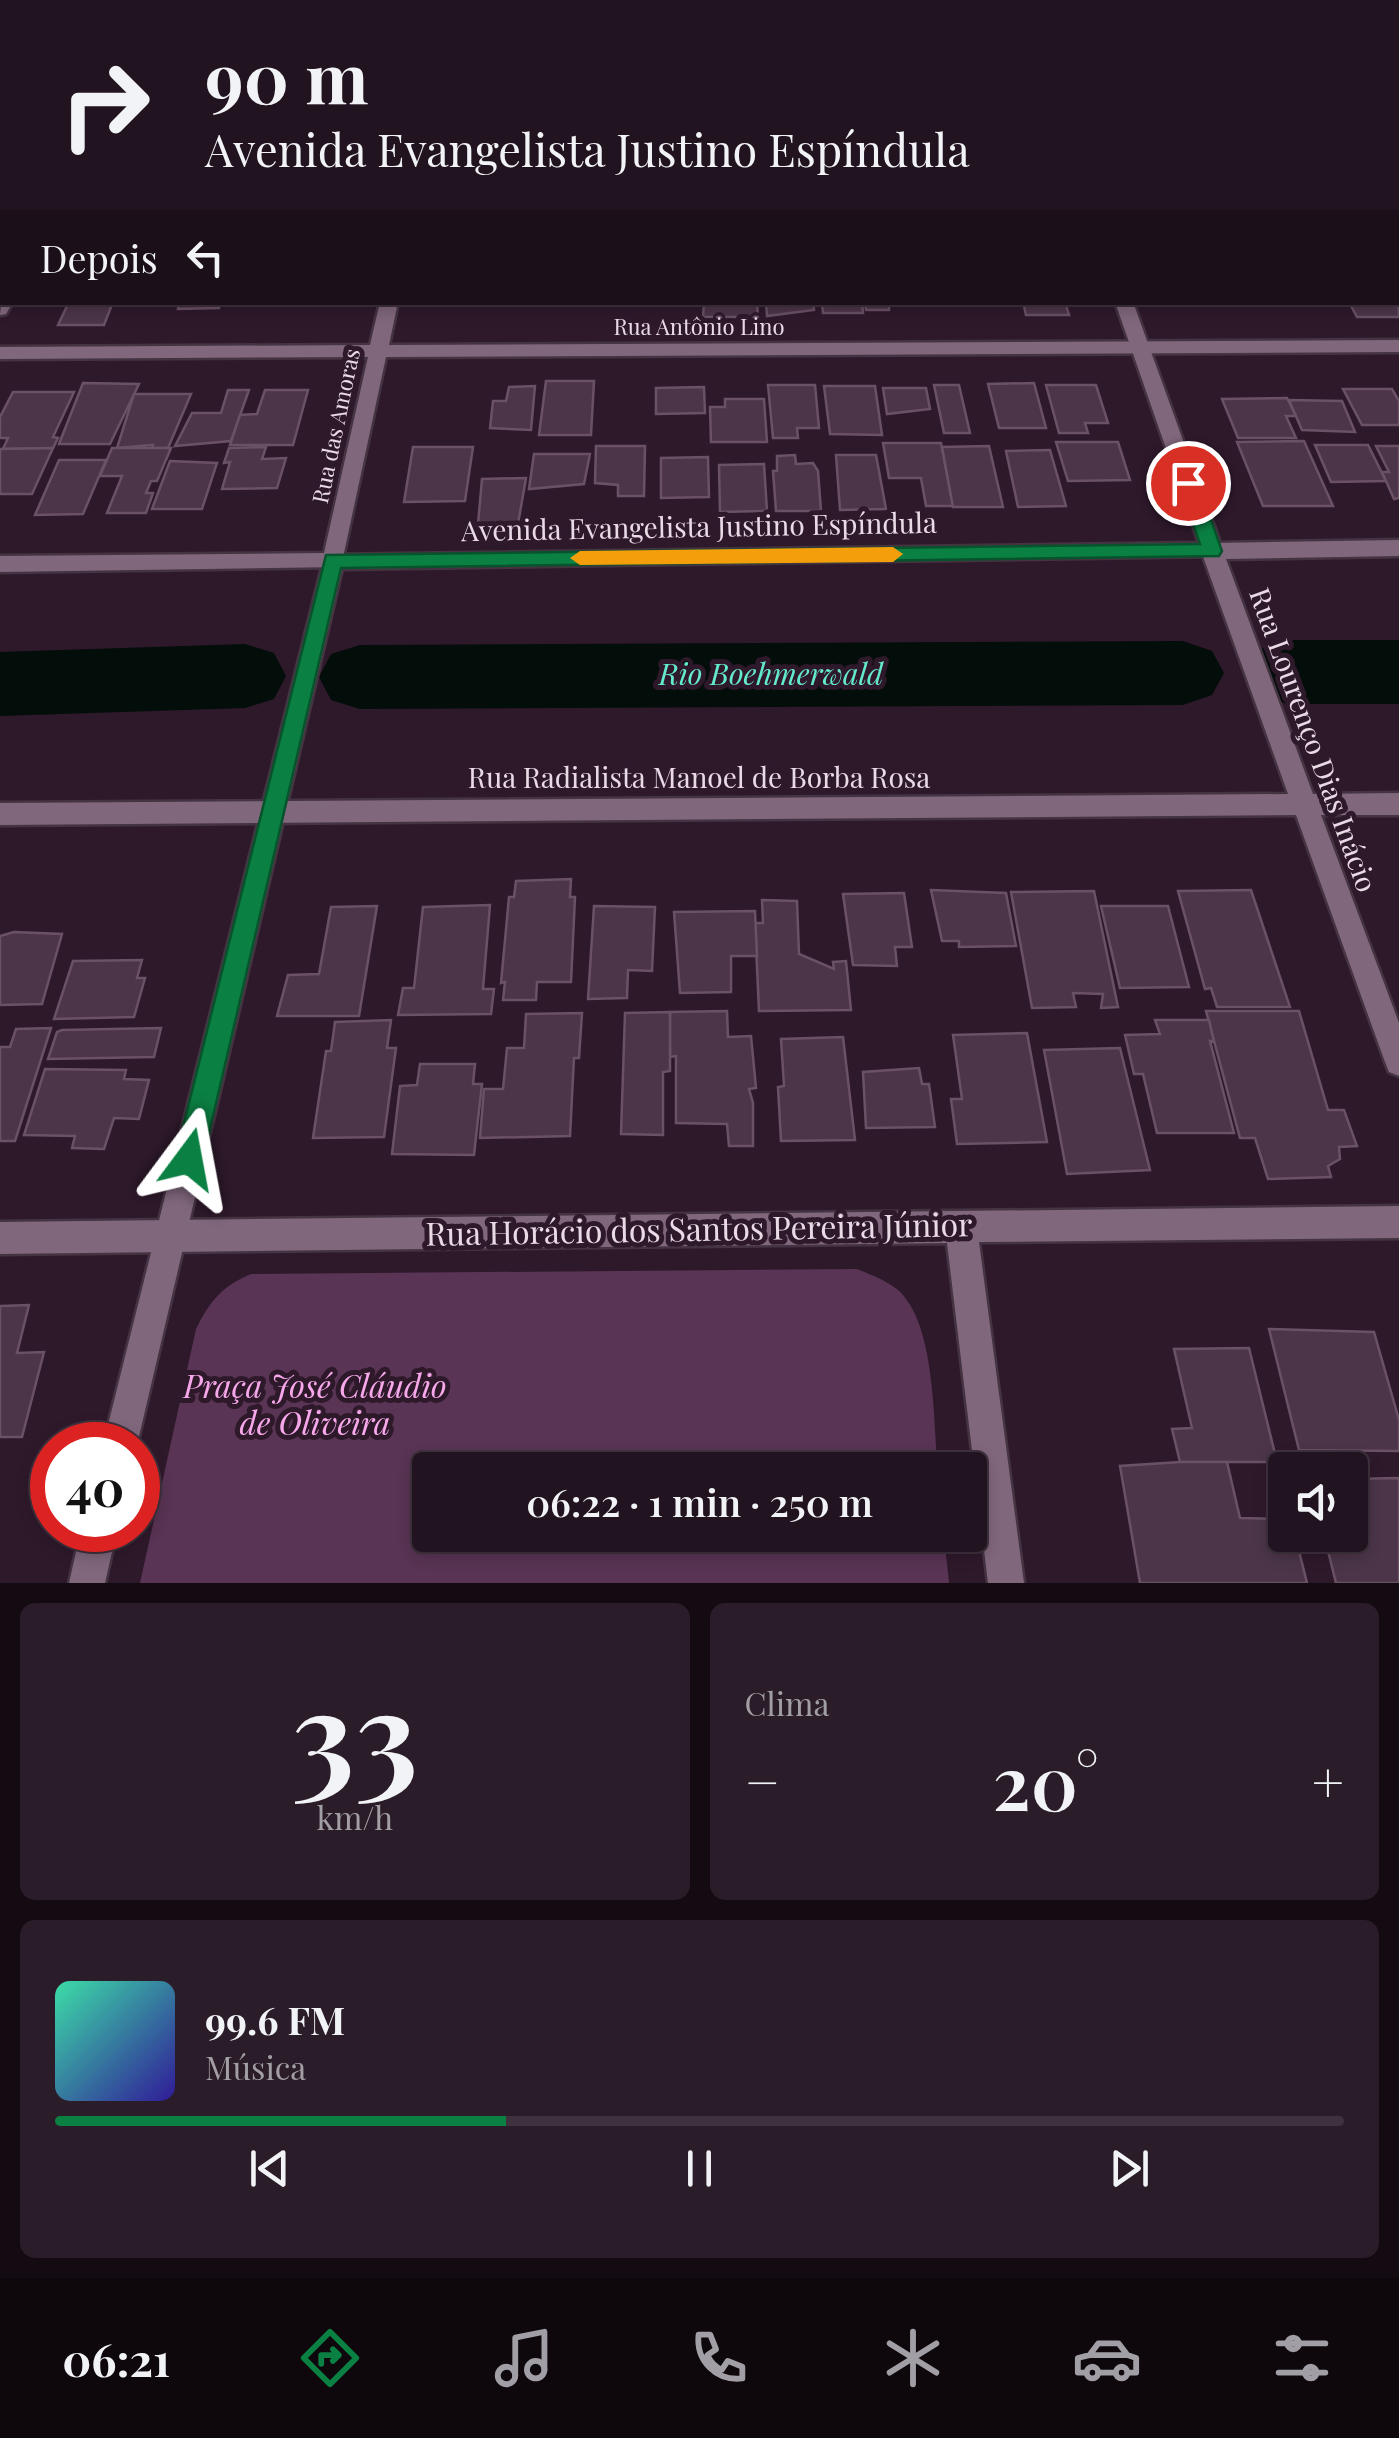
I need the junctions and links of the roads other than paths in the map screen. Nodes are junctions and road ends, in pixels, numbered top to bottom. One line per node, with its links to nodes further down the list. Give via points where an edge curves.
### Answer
1 (387, 305): 5 (street, Rua das Amoras)
2 (1125, 305): 4 (street, Rua Lourenço Dias Inácio)
3 (1399, 346): 4 (street, Rua Antônio Lino)
4 (1140, 348): 5 (street, Rua Antônio Lino); 8 (street, Rua Lourenço Dias Inácio)
5 (378, 351): 6 (street, Rua Antônio Lino); 9 (street, Rua das Amoras)
6 (0, 353)
7 (1399, 548): 8 (street, Avenida Evangelista Justino Espíndula)
8 (1212, 551): 9 (street, Avenida Evangelista Justino Espíndula); 11 (street, Rua Lourenço Dias Inácio)
9 (333, 560): 10 (street, Avenida Evangelista Justino Espíndula); 13 (street, Rua das Amoras)
10 (0, 564)
11 (1304, 804): 12 (street, Rua Radialista Manoel de Borba Rosa); 13 (street, Rua Radialista Manoel de Borba Rosa); 15 (street, Rua Lourenço Dias Inácio)
12 (1399, 804)
13 (272, 812): 14 (street, Rua Radialista Manoel de Borba Rosa); 18 (street, Rua das Amoras)
14 (0, 814)
15 (1399, 1062)
16 (1399, 1222): 17 (street, Rua Horácio dos Santos Pereira Júnior)
17 (961, 1227): 18 (street, Rua Horácio dos Santos Pereira Júnior); 23 (street)
18 (170, 1236): 19 (street, Rua Horácio dos Santos Pereira Júnior); 20 (street, Rua das Amoras)
19 (0, 1238)
20 (126, 1422)
21 (95, 1552): 22 (street)
22 (87, 1583)
23 (1006, 1583)

